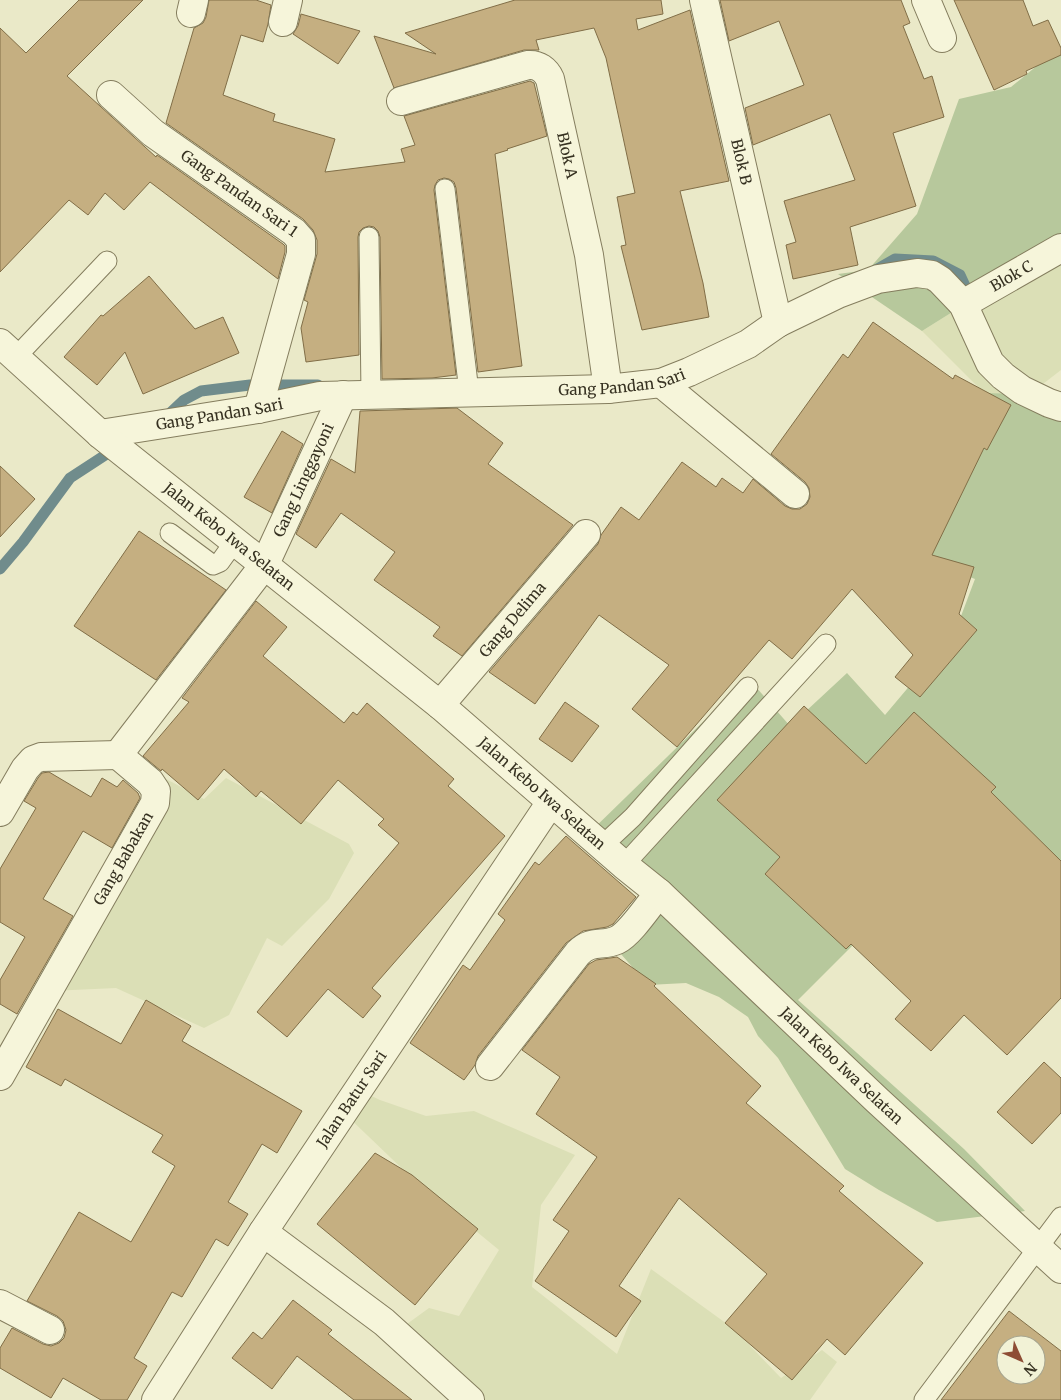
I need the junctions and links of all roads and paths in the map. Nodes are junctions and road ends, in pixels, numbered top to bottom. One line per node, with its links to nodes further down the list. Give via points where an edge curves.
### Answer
1 (704, 0): 11 (street, Blok B)
2 (926, 0): 3 (street)
3 (942, 38)
4 (111, 95): 19 (street, Gang Pandan Sari 1, via 153,133 294,232 300,240 302,254)
5 (400, 102): 14 (street, Blok A, via 528,65 538,66 547,74 589,255)
6 (445, 189): 15 (lane)
7 (369, 238): 16 (lane)
8 (1061, 248): 10 (street, Blok C)
9 (107, 261): 12 (lane)
10 (963, 304): 11 (street, Gang Pandan Sari, via 940,280 917,273 878,279); 18 (street, Gang Pandan Sari, via 990,363 1002,376 1022,390)
11 (778, 323): 13 (street, Gang Pandan Sari, via 748,344)
12 (8, 350): 20 (street, Jalan Kebo Iwa Selatan)
13 (660, 383): 14 (street, Gang Pandan Sari); 21 (street)
14 (608, 389): 15 (street, Gang Pandan Sari)
15 (469, 392): 16 (street, Gang Pandan Sari)
16 (371, 394): 17 (street, Gang Pandan Sari)
17 (343, 395): 19 (street, Gang Pandan Sari, via 320,396); 25 (street, Gang Linggayoni)
18 (1061, 407)
19 (258, 409): 20 (street, Gang Pandan Sari)
20 (100, 434): 24 (street, Jalan Kebo Iwa Selatan)
21 (795, 494)
22 (170, 534): 24 (lane, via 213,564 220,562)
23 (586, 534): 28 (street, Gang Delima)
24 (236, 541): 25 (street, Jalan Kebo Iwa Selatan)
25 (265, 564): 28 (street, Jalan Kebo Iwa Selatan); 29 (street)
26 (826, 644): 33 (lane)
27 (748, 687): 32 (lane, via 633,817)
28 (440, 705): 30 (street, Jalan Kebo Iwa Selatan)
29 (118, 755): 31 (street, via 41,757 33,760); 36 (street, Gang Babakan, via 150,782 156,792 155,802)
30 (551, 802): 32 (street, Jalan Kebo Iwa Selatan); 38 (street, Jalan Batur Sari)
31 (0, 812)
32 (602, 846): 33 (street, Jalan Kebo Iwa Selatan)
33 (624, 865): 34 (street, Jalan Kebo Iwa Selatan)
34 (659, 894): 35 (street, via 627,933 617,940 592,944 578,953); 39 (street, Jalan Kebo Iwa Selatan)
35 (490, 1066)
36 (0, 1076)
37 (1061, 1217): 39 (lane)
38 (263, 1232): 43 (street, Jalan Batur Sari); 44 (street, via 384,1322)
39 (1037, 1248): 40 (street, Jalan Kebo Iwa Selatan); 45 (lane)
40 (1061, 1269)
41 (0, 1304): 42 (street)
42 (50, 1330)
43 (156, 1400)
44 (470, 1400)
45 (924, 1400)

